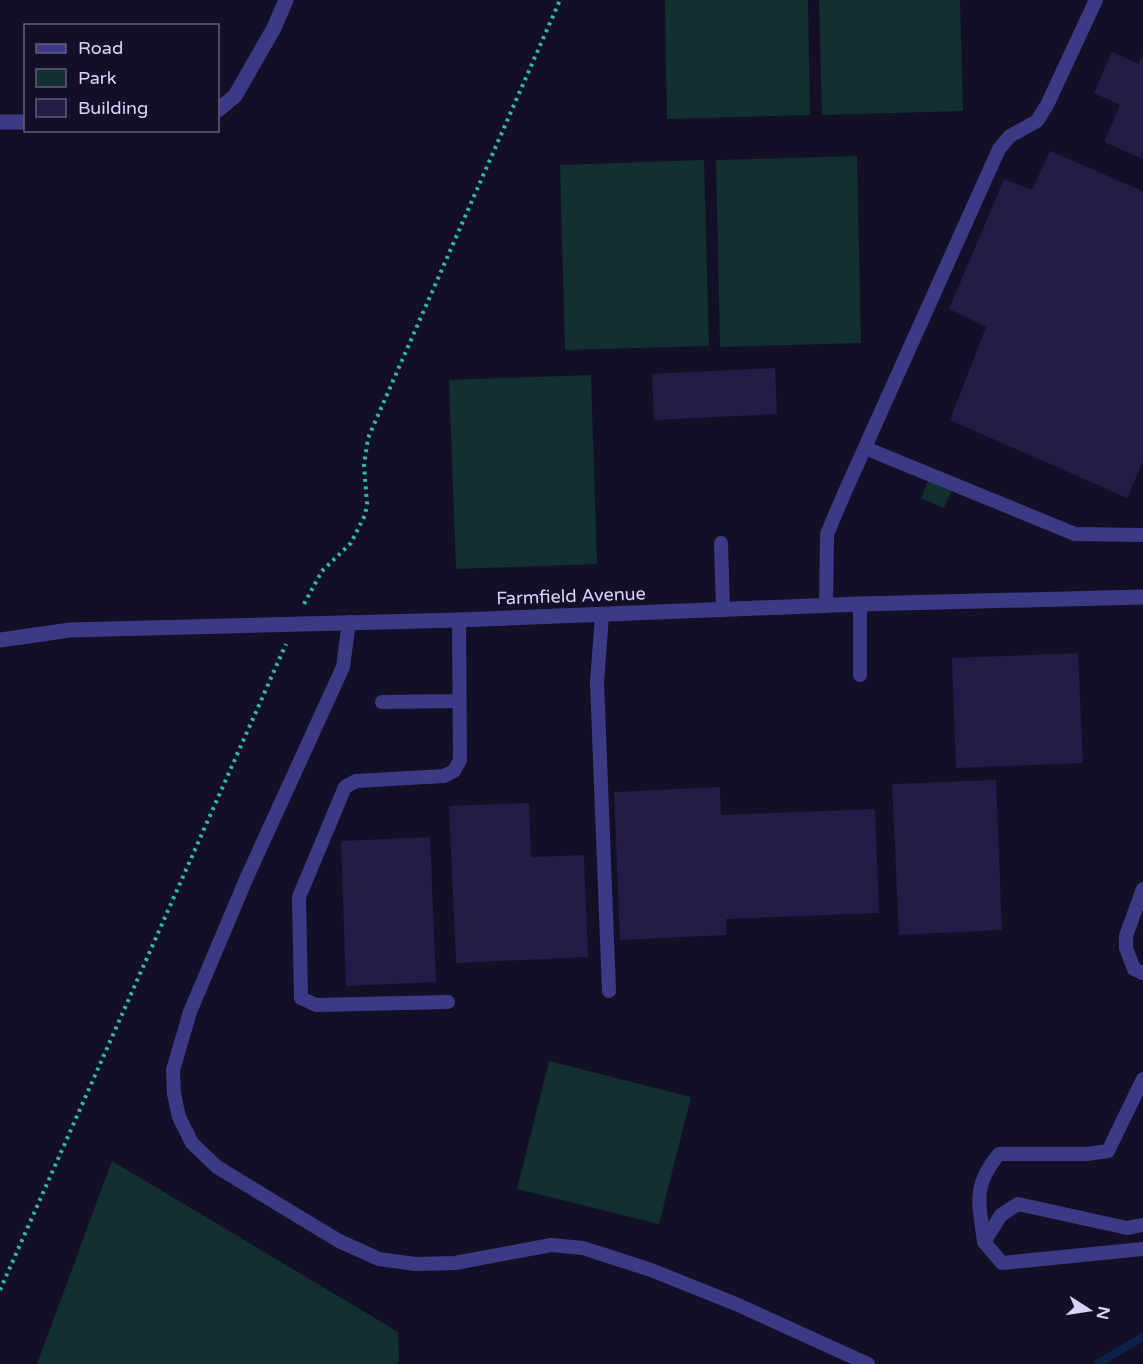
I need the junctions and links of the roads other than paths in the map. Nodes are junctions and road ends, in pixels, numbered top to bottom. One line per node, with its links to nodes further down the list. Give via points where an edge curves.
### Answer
1 (286, 0): 3 (street, via 235,96)
2 (1096, 0): 6 (lane, via 1037,121 1010,136 999,149)
3 (219, 109)
4 (0, 122): 5 (street)
5 (24, 122)
6 (865, 448): 7 (lane, via 1075,534); 11 (lane, via 827,534)
7 (1143, 535)
8 (721, 543): 12 (lane)
9 (1143, 597): 10 (street, Farmfield Avenue)
10 (860, 604): 11 (street, Farmfield Avenue); 17 (lane)
11 (826, 606): 12 (street, Farmfield Avenue)
12 (723, 610): 13 (street, Farmfield Avenue)
13 (602, 615): 14 (street, Farmfield Avenue); 22 (lane, via 597,682)
14 (459, 620): 15 (street, Farmfield Avenue); 18 (lane)
15 (349, 621): 16 (street, Farmfield Avenue, via 70,630); 28 (lane, via 344,667 247,877 190,1012 172,1070 179,1117 192,1143 217,1167 339,1241 379,1259 415,1264 454,1263 551,1245 583,1248 736,1304)
16 (0, 639)
17 (860, 675)
18 (459, 701): 19 (lane); 23 (lane, via 460,760 454,771 444,776 356,781 345,787 299,897 301,998 316,1005)
19 (382, 702)
20 (1143, 889): 21 (lane, via 1126,936 1134,969)
21 (1143, 972)
22 (609, 991)
23 (448, 1002)
24 (1143, 1079): 26 (lane, via 1108,1151 999,1154 987,1168 978,1194)
25 (1143, 1225): 26 (lane, via 1127,1228 1018,1204 1001,1215)
26 (984, 1242): 27 (lane, via 1002,1263)
27 (1143, 1249)
28 (868, 1364)

